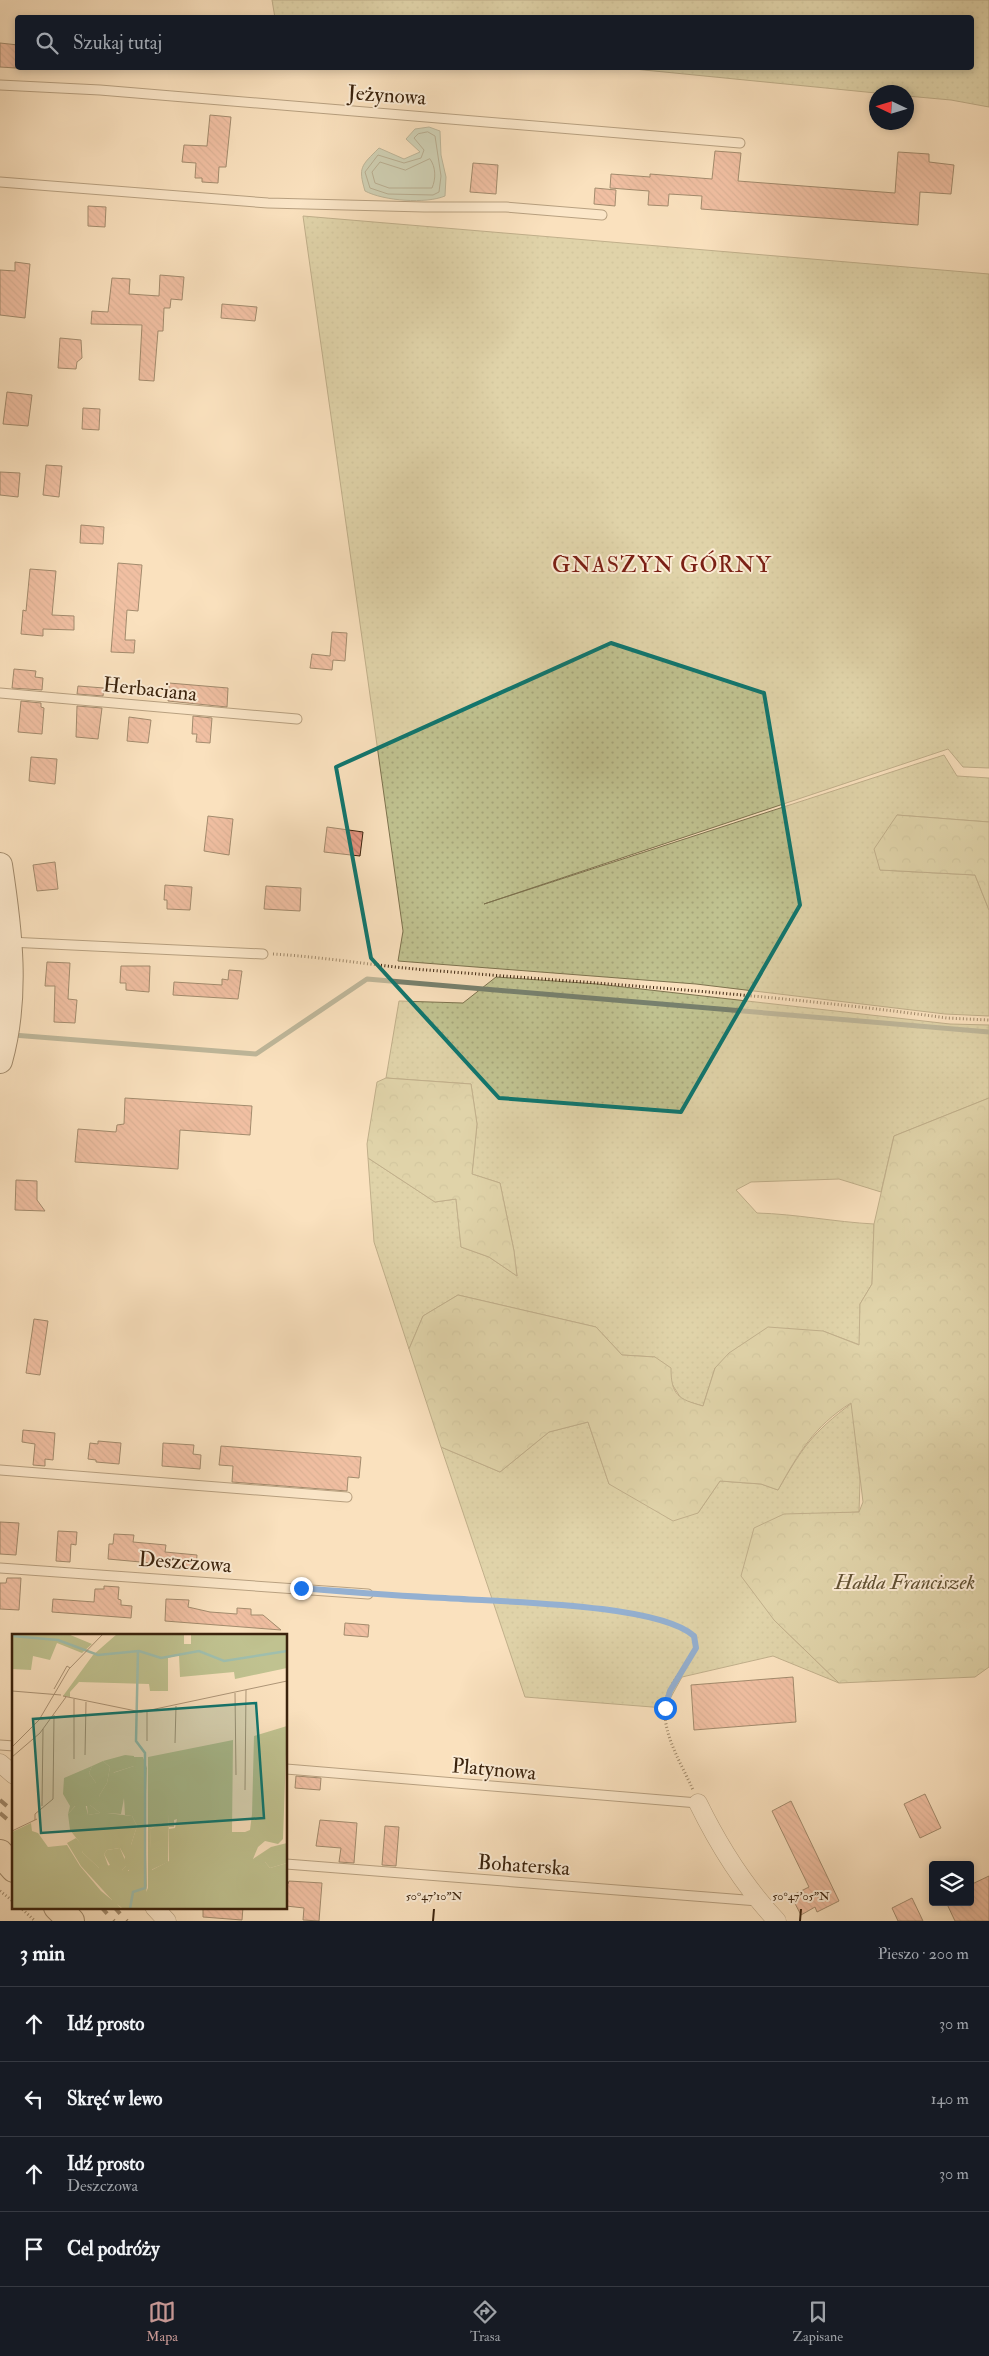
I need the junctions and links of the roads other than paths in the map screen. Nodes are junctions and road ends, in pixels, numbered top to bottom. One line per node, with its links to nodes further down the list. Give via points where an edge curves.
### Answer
1 (0, 85): 2 (lane, Jeżynowa, via 165,95)
2 (740, 144)
3 (0, 182): 4 (lane, via 268,203 506,207)
4 (602, 216)
5 (0, 693): 6 (lane, Herbaciana)
6 (296, 719)
7 (0, 865): 8 (street)
8 (9, 942): 9 (lane); 10 (street, via 11,990)
9 (263, 954)
10 (1, 1056)
11 (0, 1470): 12 (lane)
12 (346, 1497)
13 (0, 1568): 14 (lane, Deszczowa)
14 (368, 1594)
15 (0, 1763): 17 (street)
16 (288, 1769): 18 (lane, Platynowa)
17 (12, 1773)
18 (698, 1803): 24 (street, via 719,1846)
19 (0, 1853): 22 (main road)
20 (0, 1861): 23 (main road)
21 (288, 1864): 24 (lane, Bohaterska)
22 (12, 1867)
23 (12, 1868)
24 (759, 1901): 29 (street)
25 (58, 1908): 27 (main road)
26 (155, 1908): 28 (street)
27 (71, 1921)
28 (167, 1921)
29 (777, 1921)

